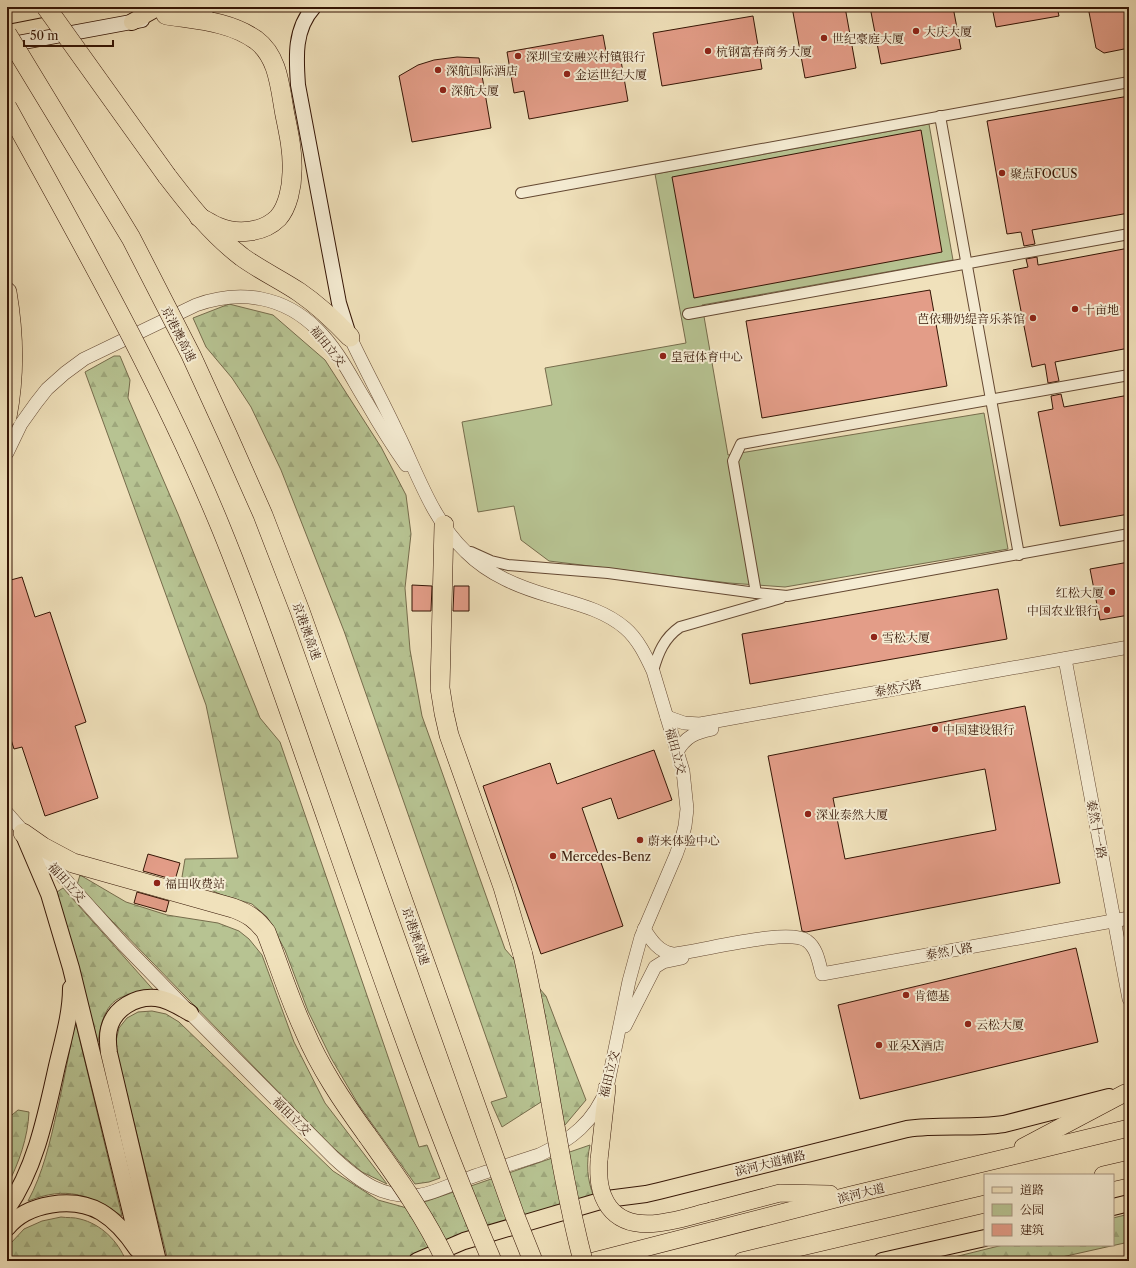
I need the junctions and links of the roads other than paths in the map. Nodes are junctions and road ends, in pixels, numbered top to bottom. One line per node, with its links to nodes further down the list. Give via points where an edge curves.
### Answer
1 (46, 7): 14 (highway, bridge)
2 (53, 7): 6 (main road)
3 (208, 7): 5 (main road)
4 (314, 7): 19 (main road, via 299,35 298,85 339,303)
5 (162, 11): 7 (main road); 14 (highway, via 220,23 257,41 269,54 276,68 280,86 291,149 292,172 290,189 278,217 253,231 219,227)
6 (7, 16)
7 (132, 22): 9 (main road)
8 (7, 34): 66 (highway, 京港澳高速, bridge, via 131,238 191,355 263,515 300,611)
9 (7, 46)
10 (1129, 82): 12 (street)
11 (7, 106): 65 (highway, bridge, via 152,377 186,445 221,528 255,615 419,1079)
12 (940, 116): 13 (street); 16 (street)
13 (521, 193)
14 (199, 217): 19 (highway, via 243,258 300,292 334,319)
15 (1129, 234): 16 (street)
16 (966, 264): 18 (street); 21 (street)
17 (7, 292): 22 (highway, via 13,363)
18 (688, 314)
19 (350, 337): 24 (street, 福田立交)
20 (1129, 375): 21 (street)
21 (991, 400): 28 (street); 29 (street, via 741,444 733,461)
22 (7, 417)
23 (7, 453): 24 (street, 福田立交, via 21,424 47,389 84,359 196,305 229,296 251,297 269,300 286,307 303,316 319,331 342,362 386,437)
24 (428, 498): 25 (street, 福田立交)
25 (444, 526): 27 (street, 福田立交); 67 (highway, bridge, via 440,688 444,713 449,735 503,887 523,955 566,1185)
26 (1129, 534): 28 (street)
27 (456, 541): 29 (street, via 490,561 504,565 608,573); 34 (street, 福田立交, via 474,559 508,581 586,607 613,619 637,642)
28 (1019, 555): 30 (street)
29 (756, 593): 30 (street)
30 (787, 596): 34 (street, via 680,627 661,648)
31 (1129, 648): 33 (street, 泰然六路)
32 (1129, 654): 33 (street, 泰然六路)
33 (1065, 662): 35 (street, 泰然六路, via 700,724 684,723); 36 (street, 泰然六路, via 704,730 687,738); 40 (street, 泰然十一路)
34 (653, 671): 35 (street, 福田立交)
35 (667, 717): 36 (street, 福田立交)
36 (677, 752): 41 (street, 福田立交, via 686,792 685,826 678,849)
37 (7, 813): 38 (street, 福田立交)
38 (24, 833): 43 (main road, via 49,894); 45 (street, 福田立交); 64 (highway, bridge, via 43,847 73,862 233,908 248,914 258,922 266,932 314,1052 345,1104 410,1197)
39 (1129, 918): 40 (street, 泰然八路)
40 (1114, 920): 42 (street, 泰然八路, via 822,974 811,945 801,937); 44 (street, 泰然十一路)
41 (644, 929): 42 (street, 泰然八路, via 659,948 673,954); 46 (street, 福田立交, via 634,959)
42 (791, 936): 46 (street, via 782,940 660,963 653,970)
43 (71, 968): 57 (main road, via 68,1020 44,1120 23,1181); 62 (main road)
44 (1129, 999)
45 (190, 1013): 47 (street, 福田立交, via 352,1175 377,1190 399,1195 422,1196 556,1147 595,1114); 62 (main road, via 157,998 143,999 131,1002 120,1009 109,1029 109,1054)
46 (618, 1040): 47 (street, 福田立交)
47 (607, 1088): 53 (highway, bridge, via 598,1175 602,1194 613,1212 622,1219 632,1223 656,1224 780,1193)
48 (1127, 1092): 50 (highway); 63 (main road, 滨河大道辅路, via 992,1126 907,1128 646,1194 607,1199 464,1241)
49 (1129, 1128): 50 (highway, 滨河大道)
50 (999, 1159): 53 (highway, 滨河大道)
51 (1129, 1168): 52 (highway)
52 (1107, 1174)
53 (851, 1195): 68 (highway, 滨河大道)
54 (1129, 1203): 56 (main road)
55 (984, 1204): 58 (highway)
56 (1114, 1207)
57 (7, 1209)
58 (962, 1210): 59 (highway); 69 (highway)
59 (984, 1212)
60 (8, 1226): 62 (main road, via 26,1212 40,1206 58,1203 78,1204 99,1211 115,1222)
61 (984, 1238): 70 (main road)
62 (150, 1257)
63 (417, 1261)
64 (446, 1261)
65 (492, 1261)
66 (533, 1261)
67 (583, 1261)
68 (594, 1261)
69 (742, 1261)
70 (882, 1261)

